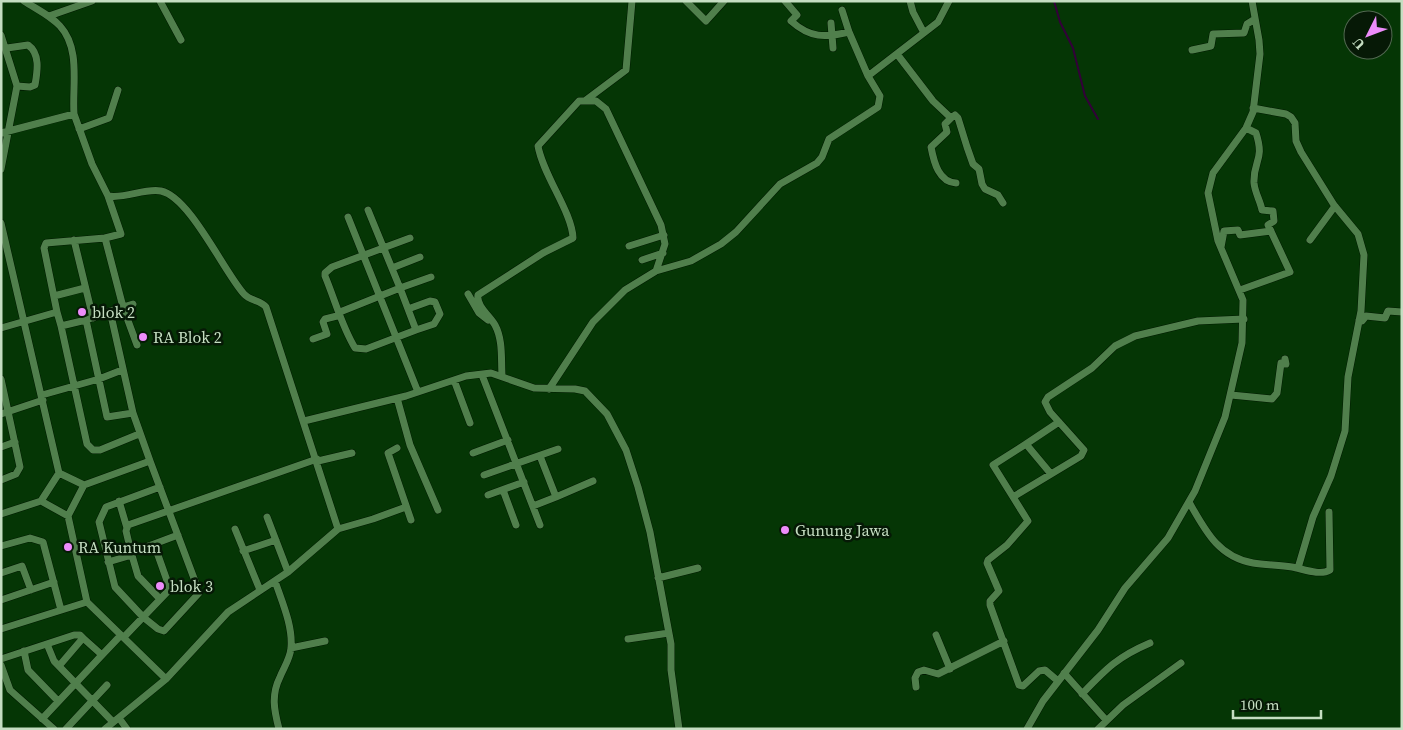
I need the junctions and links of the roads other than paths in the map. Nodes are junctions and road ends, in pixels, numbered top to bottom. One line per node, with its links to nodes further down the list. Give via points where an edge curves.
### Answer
1 (24, 1): 12 (street)
2 (92, 1): 12 (street)
3 (160, 1): 19 (street)
4 (632, 1): 27 (street, via 626,70)
5 (686, 1): 6 (street, via 706,21)
6 (724, 1)
7 (785, 1): 18 (street, via 797,15 791,21 803,32)
8 (910, 1): 16 (street)
9 (949, 1): 16 (street, via 938,22)
10 (1252, 1): 13 (street)
11 (842, 10): 15 (street)
12 (48, 16): 29 (street, via 62,28 70,44 74,62)
13 (1255, 19): 22 (street, via 1247,24 1244,33 1213,34 1211,46); 28 (street, via 1260,54)
14 (831, 23): 18 (street)
15 (849, 32): 18 (street); 24 (street)
16 (924, 33): 23 (street)
17 (1, 35): 20 (street)
18 (832, 35): 21 (street)
19 (180, 40)
20 (7, 48): 25 (street); 25 (street, via 28,45 36,59 35,85)
21 (833, 48)
22 (1192, 50)
23 (897, 54): 24 (street); 30 (street)
24 (868, 76): 57 (street, via 880,96 878,107 830,139 817,163 780,184 721,244 691,261)
25 (17, 86): 33 (street)
26 (118, 90): 32 (street, via 109,118)
27 (586, 100): 44 (street, via 601,103 606,109); 76 (street, via 574,105 538,146 573,238 543,253 478,295 478,302)
28 (1253, 108): 31 (street); 39 (street, via 1291,117 1298,145)
29 (74, 114): 32 (street); 33 (street)
30 (951, 118): 36 (street, via 946,122 947,132 931,148 942,178 948,183); 38 (street, via 955,115 958,118 985,189 998,195)
31 (1246, 128): 43 (street, via 1256,133 1261,146 1254,174 1255,190 1262,210 1273,211 1274,221 1268,226); 51 (street, via 1220,162 1209,183 1209,202)
32 (79, 129): 37 (street)
33 (9, 130): 34 (street); 35 (street)
34 (1, 133)
35 (1, 169)
36 (956, 183)
37 (108, 196): 45 (street, via 121,232 118,236); 98 (street, via 125,197 160,190 177,200 246,296 266,307)
38 (1003, 203)
39 (1335, 206): 48 (street); 74 (street, via 1358,234 1364,255)
40 (368, 210): 50 (street)
41 (348, 216): 53 (street)
42 (1, 223): 75 (street)
43 (1271, 231): 51 (street, via 1240,235 1238,230 1224,230); 61 (street, via 1290,272)
44 (664, 235): 49 (street); 52 (street)
45 (105, 238): 47 (street); 66 (street)
46 (410, 238): 50 (street)
47 (74, 240): 59 (street); 63 (street, via 50,242 44,246)
48 (1310, 240)
49 (629, 246)
50 (383, 247): 53 (street); 56 (street)
51 (1221, 248): 61 (street)
52 (663, 253): 55 (street); 57 (street)
53 (363, 256): 64 (street); 70 (street, via 325,272)
54 (420, 257): 56 (street)
55 (642, 260)
56 (392, 268): 60 (street)
57 (656, 271): 91 (street, via 625,290 593,322)
58 (431, 277): 60 (street)
59 (85, 288): 63 (street); 72 (street)
60 (400, 288): 64 (street); 67 (street)
61 (1240, 290): 73 (street)
62 (468, 294): 76 (street, via 479,313)
63 (54, 296): 69 (street)
64 (380, 296): 70 (street); 80 (street)
65 (133, 304): 66 (street)
66 (123, 307): 68 (street); 82 (street)
67 (408, 309): 79 (street); 79 (street, via 430,301 438,307 440,314 434,324)
68 (110, 311): 72 (street); 84 (street)
69 (57, 312): 75 (street); 77 (street)
70 (340, 312): 80 (street, via 358,350); 81 (street, via 323,321 327,334)
71 (1402, 312): 74 (street, via 1388,311 1385,318 1366,316)
72 (90, 319): 77 (street); 88 (street)
73 (1244, 319): 93 (street); 99 (street, via 1193,322 1122,342 1092,368 1048,396 1045,402)
74 (1359, 320): 151 (street, via 1348,377 1345,431 1307,534)
75 (24, 321): 78 (street); 94 (street)
76 (494, 325): 86 (street, via 500,338)
77 (62, 326): 90 (street)
78 (1, 328)
79 (416, 330): 80 (street)
80 (396, 337): 92 (street)
81 (313, 339)
82 (137, 345)
83 (1286, 359): 93 (street, via 1286,364 1281,363 1277,393 1272,399)
84 (122, 370): 88 (street); 97 (street)
85 (482, 375): 86 (street); 89 (street); 102 (street)
86 (502, 375): 91 (street, via 534,388)
87 (1, 379): 96 (street)
88 (99, 380): 90 (street); 97 (street, via 107,417)
89 (454, 380): 92 (street); 100 (street)
90 (75, 385): 94 (street); 101 (street, via 90,448 100,450)
91 (549, 389): 154 (street, via 585,391 607,414 632,468 650,532)
92 (418, 392): 95 (street)
93 (1231, 394): 128 (street, via 1225,417)
94 (42, 398): 96 (street); 114 (street)
95 (397, 398): 98 (street); 131 (street, via 410,445)
96 (5, 413): 103 (street)
97 (133, 413): 101 (street)
98 (304, 421): 111 (street)
99 (1058, 422): 104 (street); 115 (street, via 1084,450)
100 (470, 423)
101 (139, 434): 112 (street)
102 (508, 440): 109 (street); 113 (street)
103 (15, 442): 105 (street); 117 (street, via 19,471)
104 (1026, 444): 115 (street); 125 (street, via 993,465)
105 (1, 447)
106 (397, 448): 130 (street, via 388,453)
107 (558, 450): 110 (street)
108 (352, 453): 111 (street)
109 (473, 453)
110 (540, 456): 113 (street); 124 (street)
111 (318, 460): 132 (street); 142 (street)
112 (150, 461): 120 (street); 121 (street)
113 (517, 463): 116 (street); 119 (street)
114 (59, 472): 120 (street); 126 (street)
115 (1051, 474): 125 (street)
116 (484, 475)
117 (1, 480)
118 (593, 481): 124 (street)
119 (524, 482): 122 (street); 129 (street)
120 (84, 486): 135 (street)
121 (160, 487): 127 (street); 132 (street)
122 (503, 490): 123 (street); 138 (street)
123 (488, 495)
124 (556, 497): 129 (street)
125 (1013, 497): 171 (street, via 1028,521 987,563 999,591 990,600 990,605)
126 (41, 501): 134 (street); 135 (street)
127 (118, 501): 140 (street); 149 (street, via 106,506 99,522)
128 (1189, 502): 151 (street, via 1208,534 1230,556 1253,563); 182 (street, via 1168,538 1139,569)
129 (533, 506): 139 (street)
130 (406, 507): 137 (street); 142 (street)
131 (438, 510)
132 (169, 511): 140 (street, via 132,523); 143 (street)
133 (1329, 512): 151 (street, via 1330,570 1318,572)
134 (1, 514)
135 (68, 516): 161 (street)
136 (268, 517): 144 (street)
137 (411, 520)
138 (516, 525)
139 (540, 525)
140 (127, 528): 148 (street)
141 (235, 529): 147 (street)
142 (338, 529): 153 (street)
143 (178, 534): 145 (street); 163 (street, via 199,593 164,631)
144 (276, 540): 147 (street); 153 (street)
145 (154, 544): 148 (street); 159 (street, via 170,586)
146 (1, 546): 156 (street, via 30,538 39,539 45,545)
147 (243, 551): 158 (street)
148 (131, 553): 149 (street); 159 (street, via 138,576)
149 (108, 562): 163 (street, via 115,587)
150 (698, 568): 154 (street)
151 (1298, 568)
152 (1, 572): 157 (street, via 22,566)
153 (288, 572): 155 (street)
154 (658, 578): 165 (street)
155 (275, 581): 158 (street); 174 (street, via 289,627)
156 (54, 582): 157 (street); 162 (street)
157 (30, 590): 160 (street)
158 (260, 590): 183 (street, via 228,612)
159 (160, 599): 163 (street)
160 (1, 600)
161 (87, 602): 162 (street); 167 (street)
162 (61, 610): 164 (street)
163 (144, 617): 167 (street)
164 (1, 629)
165 (669, 633): 169 (street); 199 (street)
166 (936, 635): 181 (street)
167 (123, 636): 176 (street); 183 (street)
168 (83, 638): 173 (street, via 74,635); 176 (street); 180 (street)
169 (628, 639)
170 (325, 641): 174 (street)
171 (1004, 641): 181 (street); 184 (street, via 1019,685 1027,684 1039,671 1045,670)
172 (1150, 643): 188 (street, via 1127,652 1110,664)
173 (47, 644): 175 (street); 180 (street)
174 (291, 648): 198 (street, via 275,688 272,705)
175 (24, 651): 177 (street); 190 (street, via 28,670)
176 (102, 655): 185 (street)
177 (1, 658)
178 (1181, 663): 193 (street)
179 (1, 665): 191 (street, via 10,690)
180 (59, 666): 185 (street)
181 (950, 669): 187 (street, via 938,674 924,670 918,672)
182 (1064, 673): 184 (street); 188 (street)
183 (166, 679): 192 (street)
184 (1058, 680): 200 (street)
185 (75, 684): 189 (street); 190 (street)
186 (107, 685): 189 (street)
187 (916, 686)
188 (1082, 694): 193 (street)
189 (93, 700): 192 (street); 195 (street)
190 (58, 702): 191 (street)
191 (42, 719): 194 (street)
192 (116, 720): 196 (street); 197 (street)
193 (1106, 720): 201 (street)
194 (54, 729)
195 (66, 729)
196 (105, 729)
197 (127, 729)
198 (279, 729)
199 (679, 729)
200 (1027, 729)
201 (1098, 729)

